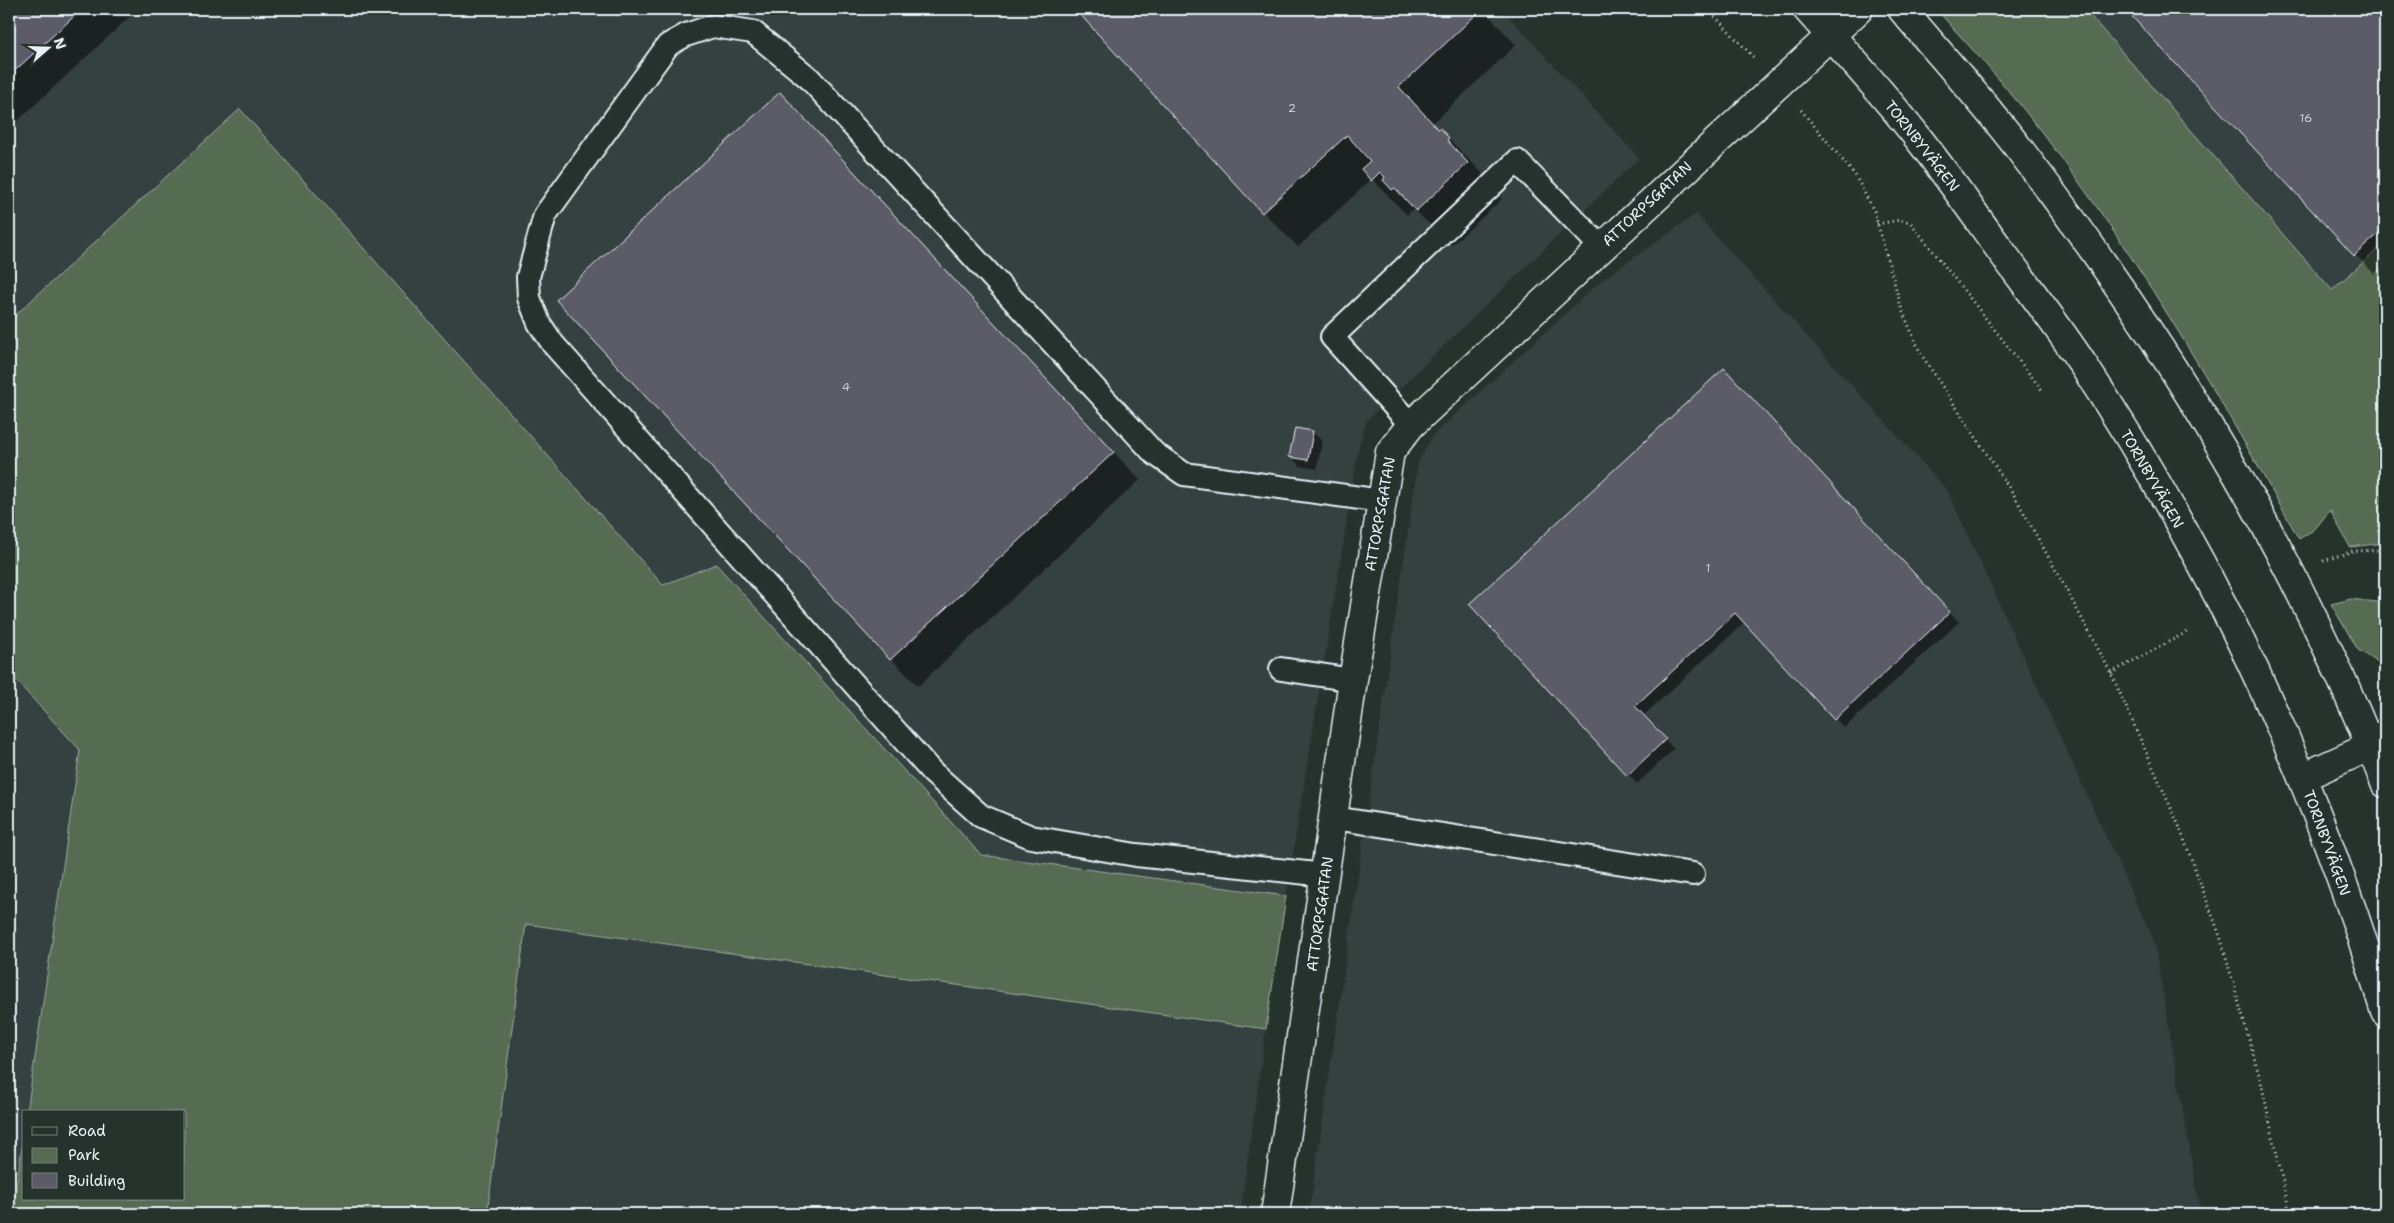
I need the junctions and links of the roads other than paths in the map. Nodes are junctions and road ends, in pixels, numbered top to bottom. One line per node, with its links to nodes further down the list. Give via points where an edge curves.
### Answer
1 (1807, 9): 4 (main road, TORNBYVÄGEN)
2 (1859, 9): 4 (main road, ATTORPSGATAN)
3 (1902, 9): 10 (main road, via 2019,149 2114,279 2238,476)
4 (1829, 34): 5 (main road, ATTORPSGATAN); 11 (main road, TORNBYVÄGEN, via 1920,141 2088,372 2177,519 2240,637)
5 (1601, 248): 6 (main road, ATTORPSGATAN); 6 (lane, via 1517,161 1332,338)
6 (1411, 425): 7 (main road, ATTORPSGATAN, via 1390,452)
7 (1382, 501): 9 (main road, ATTORPSGATAN); 15 (lane, via 1184,474 1154,452 809,78 753,32 713,26 668,45 545,215 528,277 529,298 539,323 553,344 932,772 981,816 1031,837 1069,844 1136,855)
8 (1281, 669): 9 (lane)
9 (1353, 680): 13 (main road, ATTORPSGATAN)
10 (2380, 742): 11 (main road); 12 (main road)
11 (2303, 777): 16 (main road, TORNBYVÄGEN, via 2368,954)
12 (2385, 784)
13 (1334, 818): 14 (lane); 15 (main road, ATTORPSGATAN)
14 (1693, 874)
15 (1326, 875): 17 (main road, ATTORPSGATAN)
16 (2385, 1012)
17 (1275, 1214)

